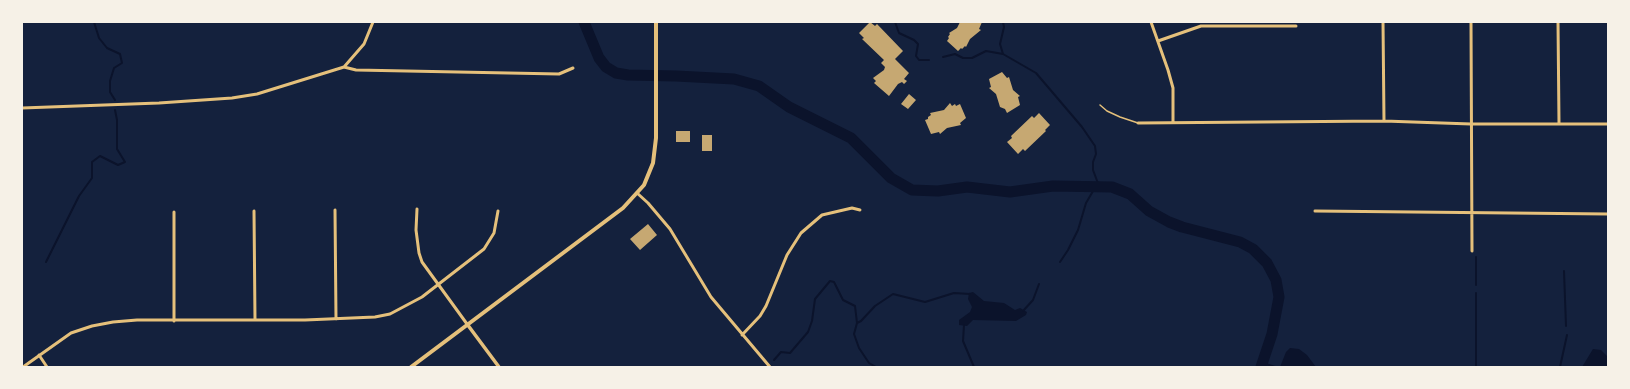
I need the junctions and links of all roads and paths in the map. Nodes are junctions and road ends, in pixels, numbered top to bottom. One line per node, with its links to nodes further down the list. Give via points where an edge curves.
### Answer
1 (372, 22): 9 (street, via 364,44)
2 (656, 22): 19 (main road, via 656,138 651,168)
3 (1151, 22): 8 (street)
4 (1383, 22): 13 (street)
5 (1471, 22): 17 (street)
6 (1558, 22): 16 (street)
7 (1296, 26): 8 (street, via 1201,26)
8 (1158, 41): 14 (street, via 1172,88)
9 (344, 67): 10 (street, via 356,70 559,74); 12 (street, via 263,92 232,98)
10 (573, 68)
11 (1100, 105): 15 (lane, via 1124,120)
12 (22, 108)
13 (1384, 121): 14 (street); 17 (street)
14 (1173, 122): 15 (street)
15 (1138, 123)
16 (1559, 123): 17 (street); 18 (street)
17 (1471, 124): 27 (street)
18 (1608, 124)
19 (637, 193): 34 (main road, via 600,226); 35 (street, via 670,229 711,297)
20 (417, 209): 30 (street, via 419,253 426,270)
21 (335, 210): 31 (street)
22 (860, 210): 35 (street, via 852,208 822,215 801,233 787,255 766,306)
23 (254, 211): 32 (street)
24 (498, 211): 30 (street, via 496,228 484,249)
25 (1315, 211): 27 (street)
26 (174, 212): 33 (street)
27 (1472, 212): 28 (street); 29 (street)
28 (1608, 214)
29 (1472, 251)
30 (438, 286): 31 (street, via 406,307 390,314); 34 (street)
31 (336, 319): 32 (street)
32 (255, 320): 33 (street)
33 (174, 321): 36 (street, via 137,320 92,326 71,333)
34 (467, 324): 39 (main road); 40 (street)
35 (742, 335): 41 (street)
36 (39, 355): 37 (street); 38 (street)
37 (23, 367)
38 (48, 367)
39 (411, 367)
40 (499, 367)
41 (770, 367)

